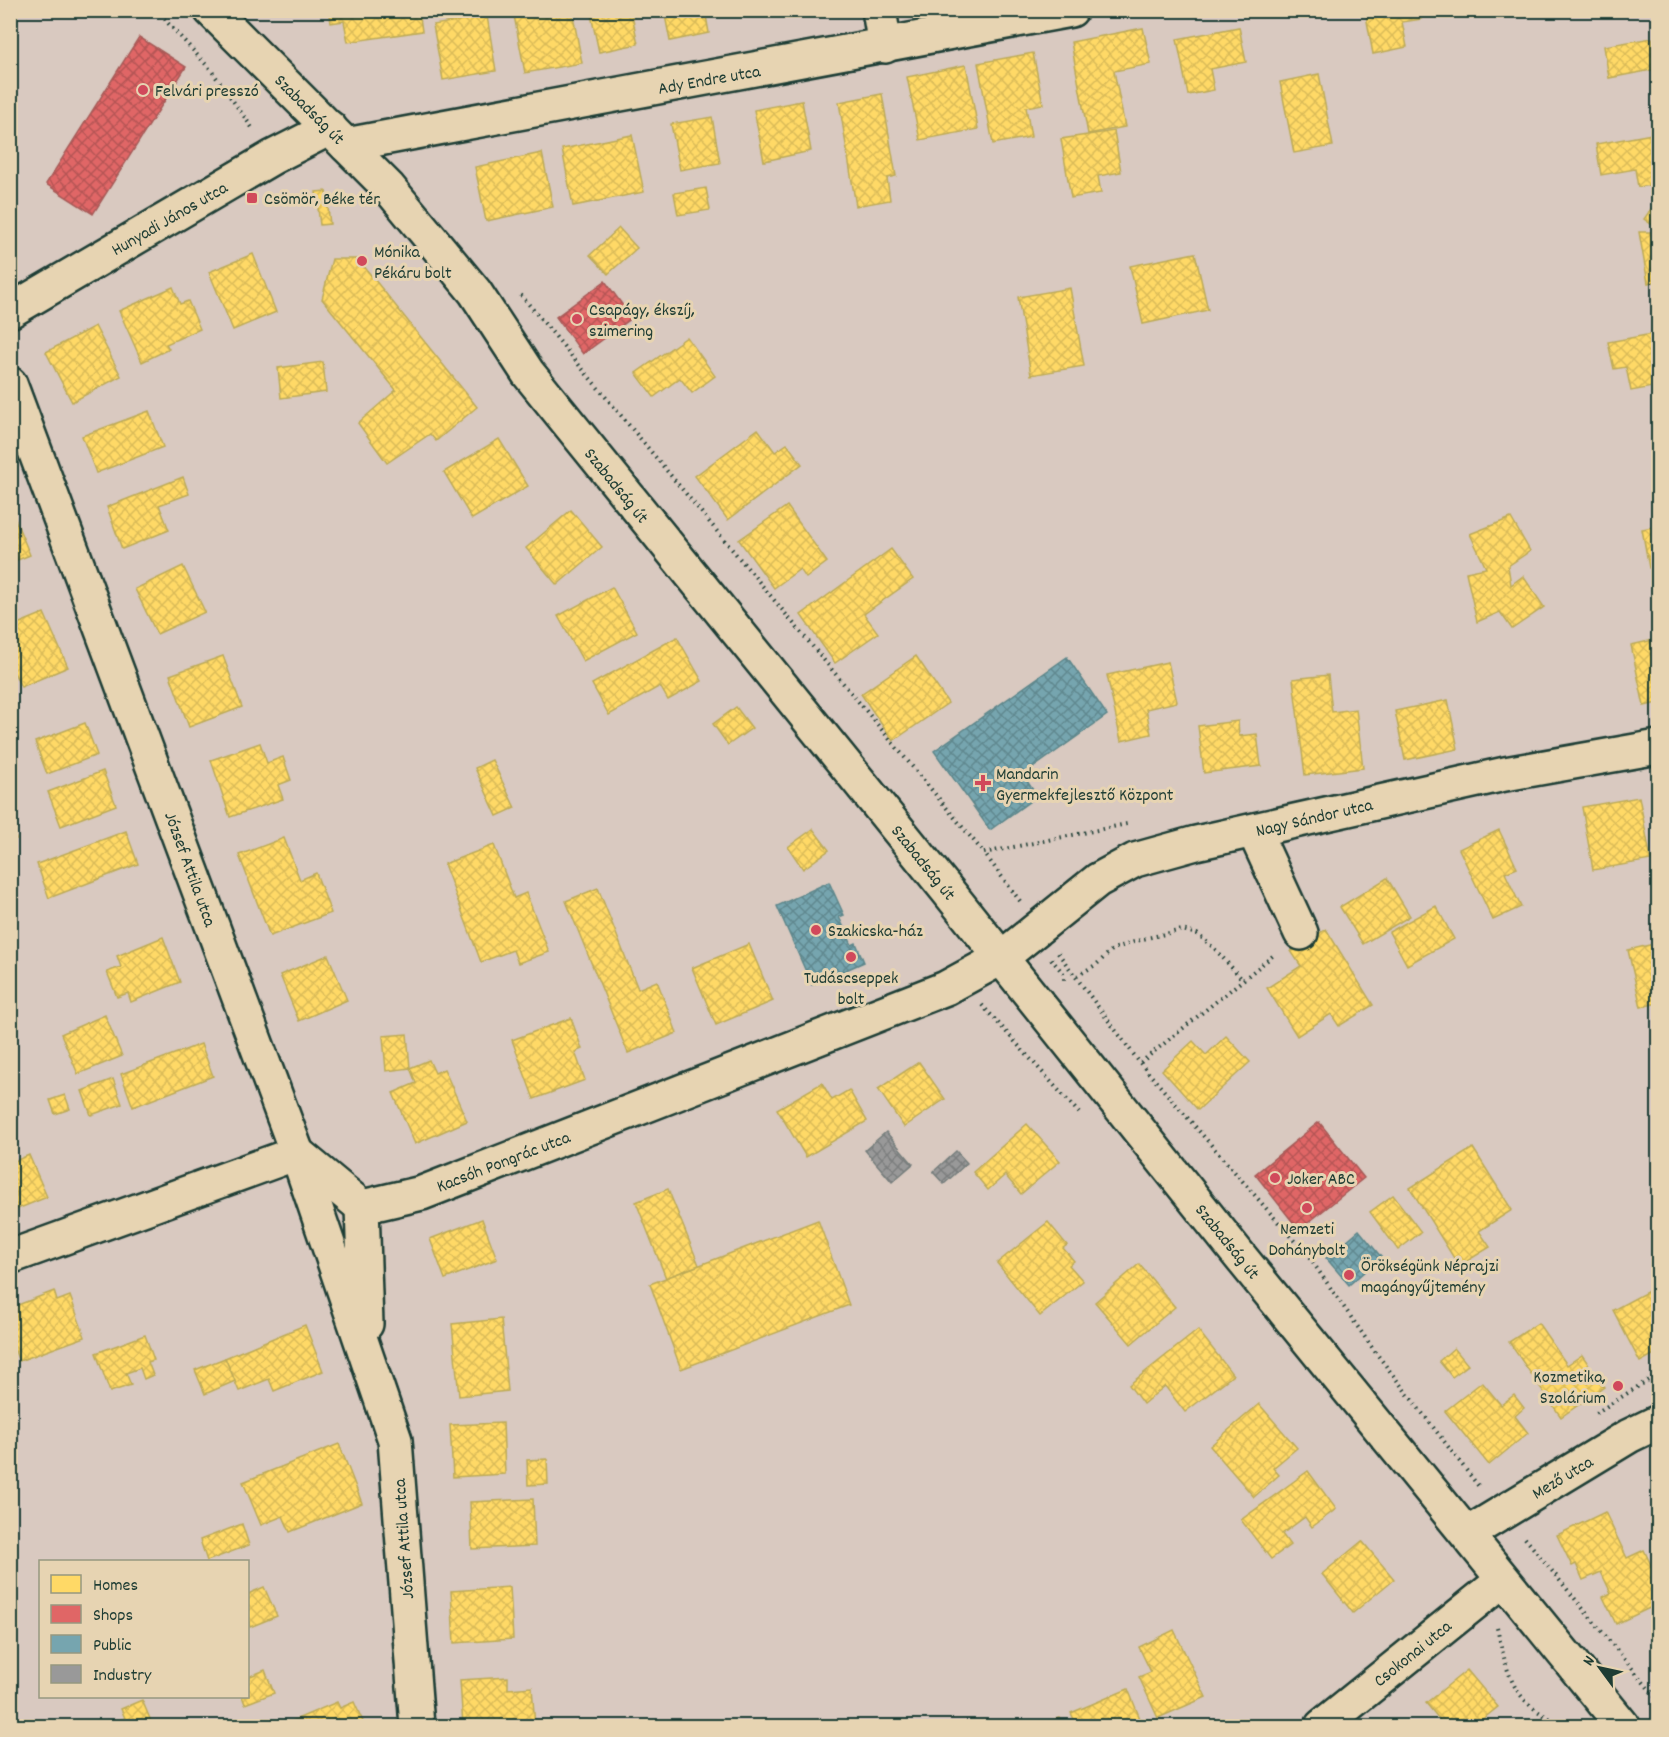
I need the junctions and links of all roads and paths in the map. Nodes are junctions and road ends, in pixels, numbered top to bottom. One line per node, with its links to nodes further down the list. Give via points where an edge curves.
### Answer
1 (156, 10): 7 (path, via 211,70)
2 (211, 10): 6 (street, Szabadság út)
3 (879, 10): 5 (street)
4 (1071, 10): 5 (street, Ady Endre utca)
5 (885, 46): 6 (street, Ady Endre utca)
6 (338, 136): 7 (street, Hunyadi János utca); 16 (street, Szabadság út, via 389,188 475,292 528,373)
7 (273, 157): 9 (street, Hunyadi János utca)
8 (519, 294): 13 (path)
9 (10, 311)
10 (10, 384): 20 (street, József Attila utca)
11 (1659, 747): 12 (street, Nagy Sándor utca, via 1505,774)
12 (1254, 831): 14 (street); 16 (street, Nagy Sándor utca, via 1134,860 1098,880)
13 (984, 854)
14 (1301, 933): 18 (path)
15 (1054, 949): 17 (path)
16 (1001, 958): 21 (street, Kacsóh Pongrác utca, via 946,988 422,1193); 28 (street, Szabadság út)
17 (1077, 976): 18 (path, via 1113,949 1182,930 1197,934 1214,948); 19 (path)
18 (1242, 980): 19 (path)
19 (1140, 1063): 27 (path, via 1311,1260 1390,1372 1482,1491)
20 (297, 1153): 21 (street); 22 (street); 23 (street, József Attila utca)
21 (362, 1207): 23 (street, József Attila utca)
22 (10, 1257)
23 (366, 1355): 31 (street, József Attila utca, via 395,1440)
24 (1659, 1374): 25 (path)
25 (1588, 1418)
26 (1659, 1422): 27 (street, Mező utca)
27 (1504, 1511): 28 (street, Mező utca); 30 (path)
28 (1467, 1534): 29 (street, Szabadság út)
29 (1503, 1580): 32 (street, Csokonai utca); 33 (street, Szabadság út)
30 (1659, 1700)
31 (417, 1726)
32 (1322, 1726)
33 (1623, 1726)

